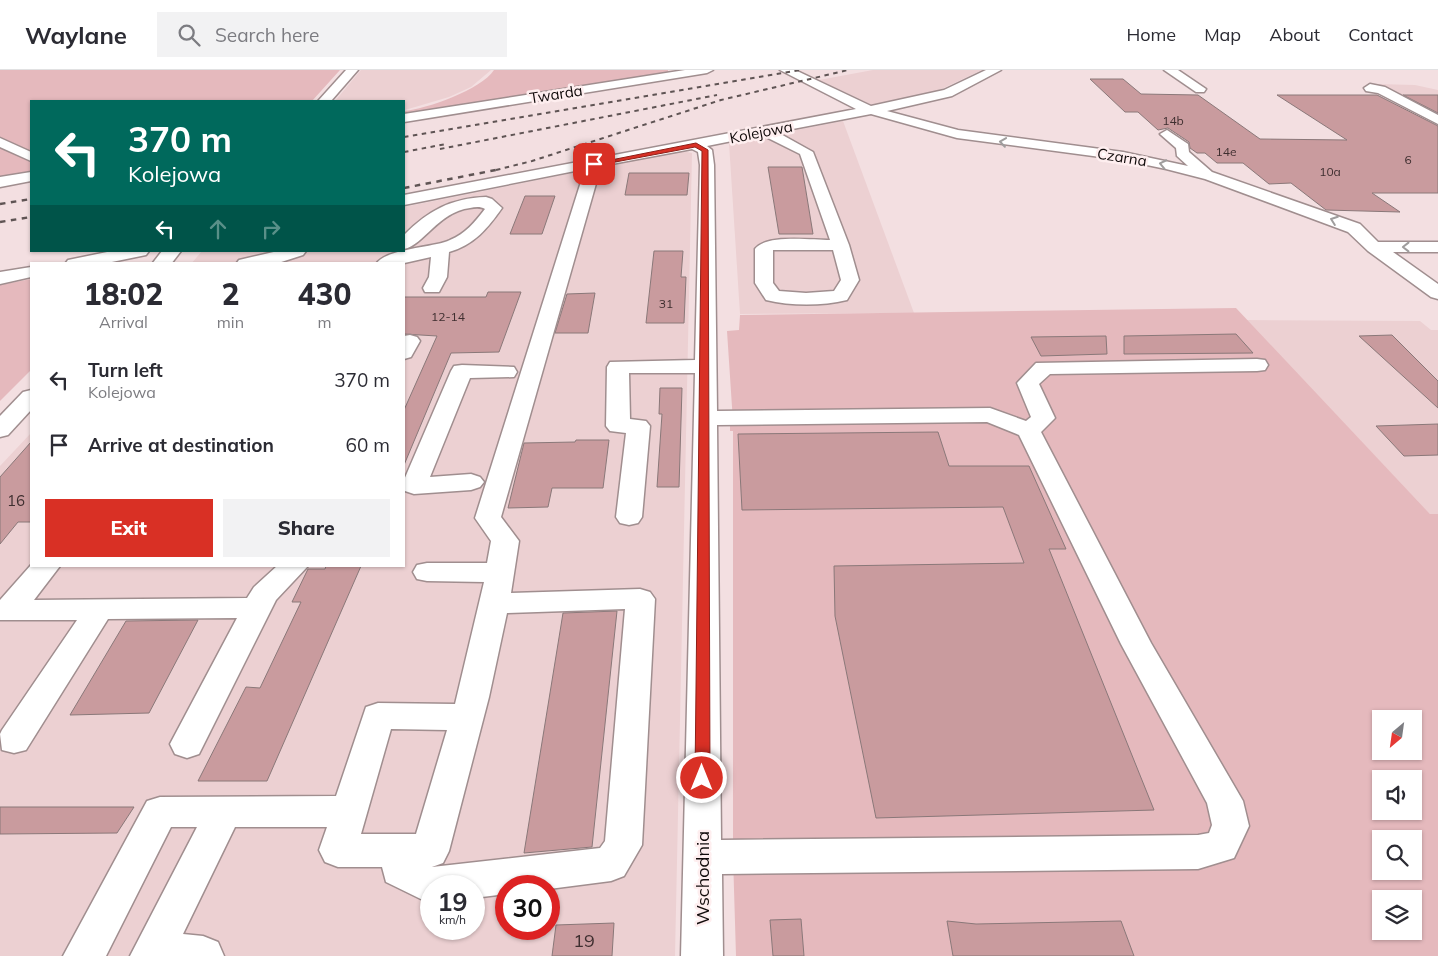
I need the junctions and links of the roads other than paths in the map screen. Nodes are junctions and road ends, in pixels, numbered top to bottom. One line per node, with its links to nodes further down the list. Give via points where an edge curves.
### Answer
1 (352, 70): 9 (street)
2 (707, 70): 6 (street, Twarda)
3 (786, 70): 10 (street, Czarna)
4 (995, 70): 10 (street, Kolejowa, via 948,93)
5 (1170, 70): 8 (street)
6 (686, 72): 11 (street, Twarda)
7 (1370, 88): 12 (street, via 1381,90)
8 (1200, 89)
9 (325, 100)
10 (874, 111): 13 (street, Kolejowa); 19 (street, Czarna, one-way to 10, via 1130,157 968,136)
11 (405, 118)
12 (1438, 120)
13 (765, 131): 16 (street, Kolejowa); 24 (street, via 806,152)
14 (1167, 134): 19 (street, via 1183,146 1182,153)
15 (0, 142): 17 (street)
16 (696, 145): 18 (street, Kolejowa); 40 (street, Wschodnia, via 705,150 707,165)
17 (30, 157)
18 (594, 164): 22 (street, Kolejowa); 51 (street, via 488,518 505,541)
19 (1210, 176): 25 (street, Czarna, one-way to 19, via 1354,228 1339,221)
20 (30, 177): 21 (street)
21 (0, 182)
22 (405, 200)
23 (405, 243): 27 (street, via 433,216 453,205 469,201 486,202 494,208 482,225 463,241)
24 (840, 245): 24 (street, via 769,245 764,249 764,283 773,296 806,299 840,296 850,280)
25 (1374, 246): 26 (street, one-way to 25); 38 (street, Czarna)
26 (1438, 246)
27 (441, 248): 31 (street); 37 (street, via 438,277)
28 (135, 252): 32 (street)
29 (171, 252): 33 (street)
30 (294, 252): 34 (street)
31 (392, 256)
32 (84, 262)
33 (164, 262)
34 (266, 262)
35 (30, 272): 36 (street)
36 (0, 278)
37 (432, 288)
38 (1438, 294)
39 (1257, 365): 45 (street, via 1044,368 1028,383 1043,418)
40 (705, 366): 43 (street, Wschodnia); 47 (street, via 618,367 618,426 638,426)
41 (506, 372): 46 (street, via 462,371 414,486)
42 (30, 398): 44 (street)
43 (705, 418): 45 (street, via 990,415); 62 (street, Wschodnia)
44 (0, 430)
45 (1029, 431): 62 (street, via 1136,644 1225,801 1231,826 1221,846 1198,852)
46 (471, 482)
47 (629, 517)
48 (45, 567): 55 (street)
49 (293, 567): 53 (street, via 264,594)
50 (427, 572): 51 (street)
51 (501, 572): 52 (street)
52 (496, 604): 56 (street); 61 (street, via 640,599 623,845 611,864 431,886 400,870)
53 (257, 608): 54 (street); 58 (street)
54 (100, 609): 55 (street); 57 (street)
55 (5, 610)
56 (467, 717): 59 (street, via 378,716); 61 (street, via 430,851)
57 (14, 740)
58 (187, 744)
59 (350, 811): 60 (street); 61 (street, via 338,850)
60 (224, 812): 63 (street); 64 (street, via 160,812)
61 (404, 850)
62 (702, 857): 66 (street, Wschodnia)
63 (152, 954): 65 (street)
64 (84, 956)
65 (203, 956)
66 (702, 956)

